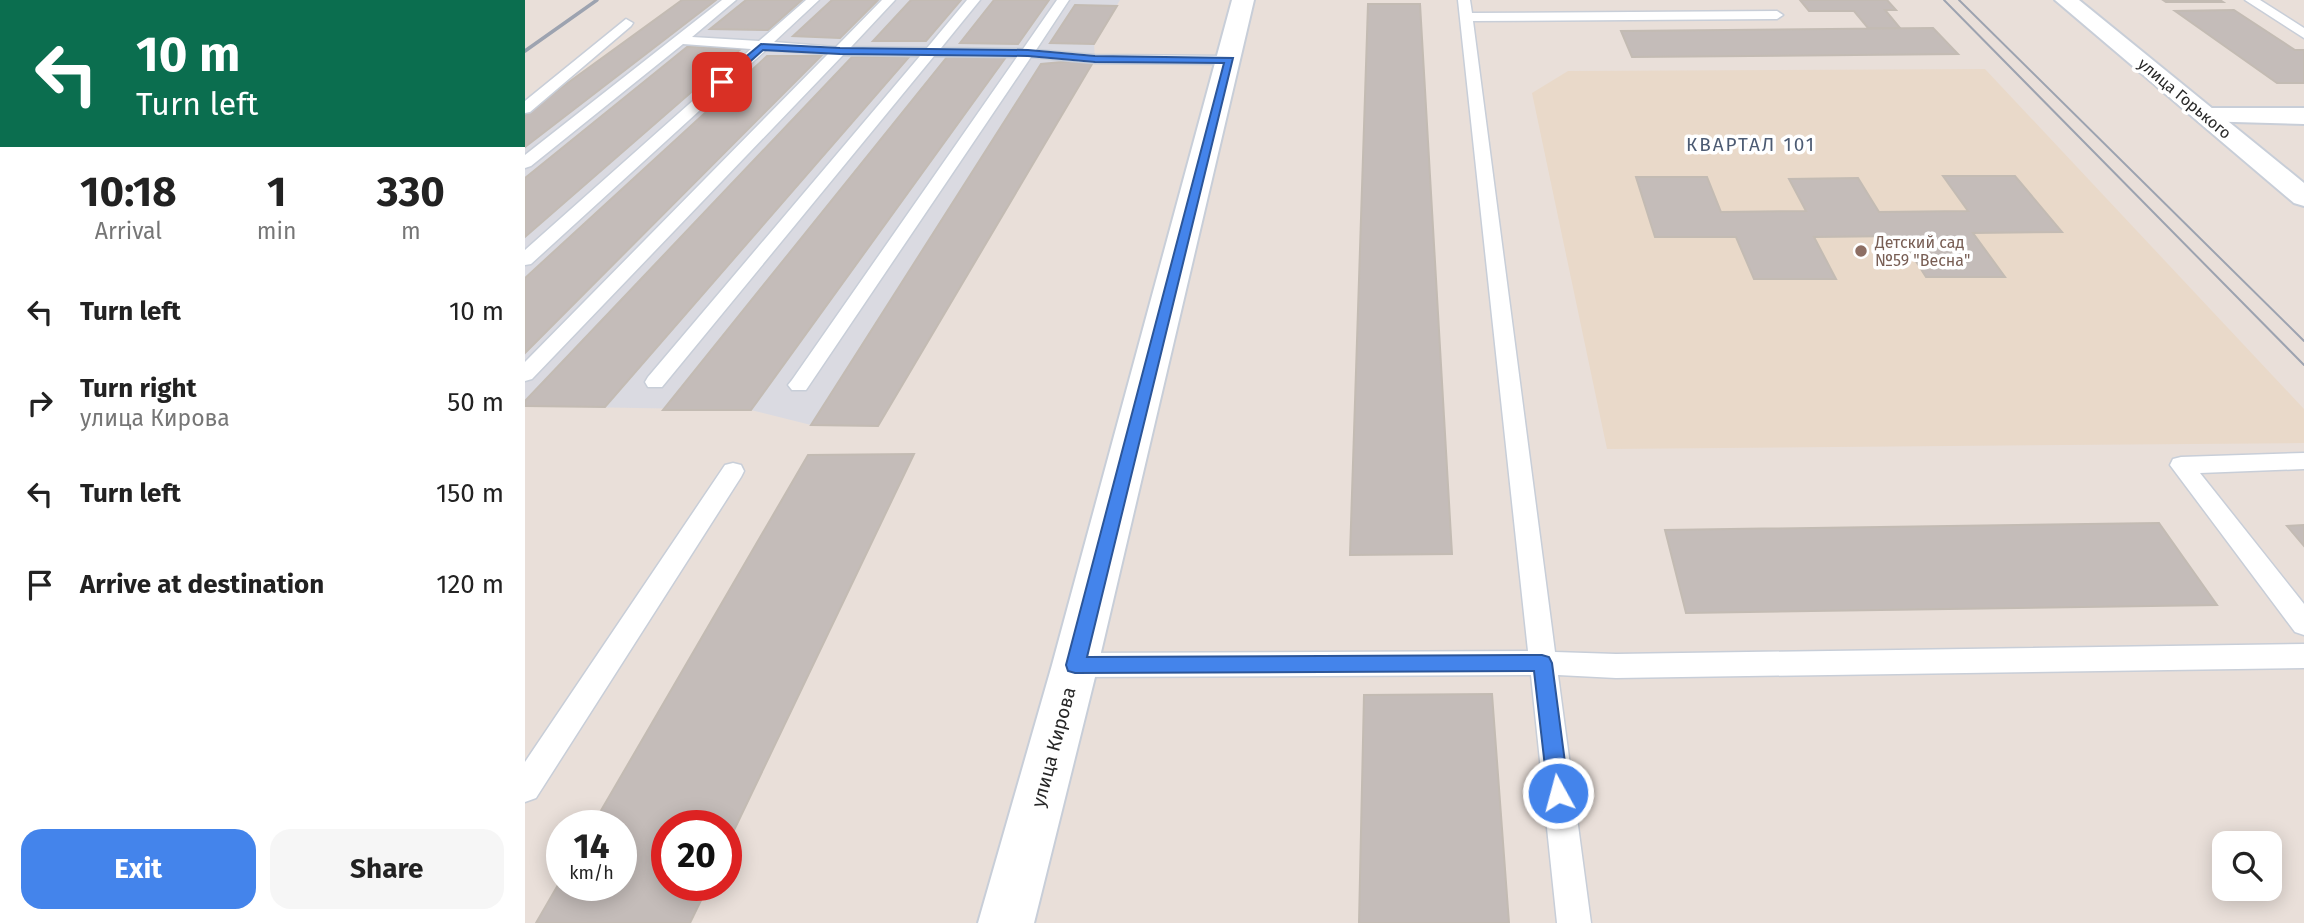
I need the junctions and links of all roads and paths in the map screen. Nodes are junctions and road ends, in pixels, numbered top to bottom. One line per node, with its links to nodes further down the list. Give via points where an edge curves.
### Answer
1 (730, 0): 13 (lane)
2 (813, 0): 14 (lane)
3 (889, 0): 15 (lane)
4 (974, 0): 16 (lane)
5 (1063, 0): 17 (lane)
6 (1243, 0): 18 (street, улица Кирова)
7 (1767, 0): 10 (lane, via 1777,15)
8 (2066, 0): 20 (street, улица Горького)
9 (2251, 0): 12 (lane)
10 (1465, 9): 32 (lane)
11 (626, 23): 19 (lane)
12 (2304, 34)
13 (679, 40): 14 (lane); 22 (lane)
14 (761, 47): 15 (lane); 24 (lane)
15 (840, 51): 16 (lane); 25 (lane)
16 (930, 52): 17 (lane); 26 (lane)
17 (1028, 53): 18 (lane, via 1095,59); 27 (lane)
18 (1229, 60): 33 (street, улица Кирова)
19 (525, 109)
20 (2207, 116): 21 (street); 23 (street, улица Горького)
21 (2304, 116)
22 (525, 163)
23 (2304, 197)
24 (525, 260)
25 (525, 374)
26 (655, 382)
27 (799, 385)
28 (2304, 461): 30 (lane, via 2181,465)
29 (733, 471): 34 (lane)
30 (2304, 624)
31 (2304, 656): 32 (lane, via 1616,666)
32 (1542, 663): 33 (lane); 36 (lane)
33 (1075, 665): 35 (street, улица Кирова)
34 (525, 788)
35 (1006, 923)
36 (1574, 923)

